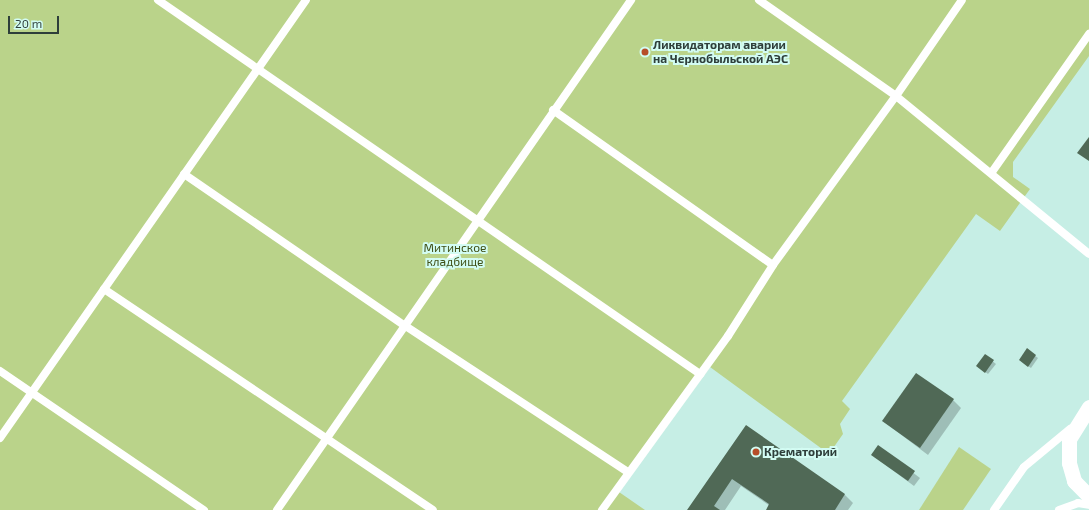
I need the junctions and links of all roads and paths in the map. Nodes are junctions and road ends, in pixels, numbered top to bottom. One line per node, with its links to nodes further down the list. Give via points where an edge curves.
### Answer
1 (158, 0): 7 (lane)
2 (306, 0): 7 (lane)
3 (631, 0): 9 (lane)
4 (759, 0): 8 (lane)
5 (962, 0): 8 (lane)
6 (1089, 34): 10 (lane)
7 (257, 70): 11 (lane); 12 (lane)
8 (896, 96): 10 (lane); 14 (lane)
9 (553, 110): 12 (lane); 14 (lane)
10 (992, 172): 13 (lane)
11 (184, 174): 15 (lane); 16 (lane)
12 (476, 220): 16 (lane); 18 (lane)
13 (1089, 254)
14 (773, 265): 18 (lane, via 728,336)
15 (104, 289): 19 (lane); 23 (lane)
16 (404, 325): 23 (lane); 24 (lane)
17 (0, 371): 19 (lane)
18 (700, 374): 24 (lane)
19 (31, 393): 22 (lane); 27 (lane)
20 (1089, 406): 21 (street)
21 (1079, 422): 25 (street, via 1069,440 1068,463 1074,481); 31 (lane, via 1024,468)
22 (0, 438)
23 (326, 438): 28 (lane); 29 (lane)
24 (628, 472): 30 (lane)
25 (1089, 496)
26 (1089, 505): 32 (lane, via 1078,503)
27 (204, 510)
28 (277, 510)
29 (433, 510)
30 (602, 510)
31 (994, 510)
32 (1059, 510)

